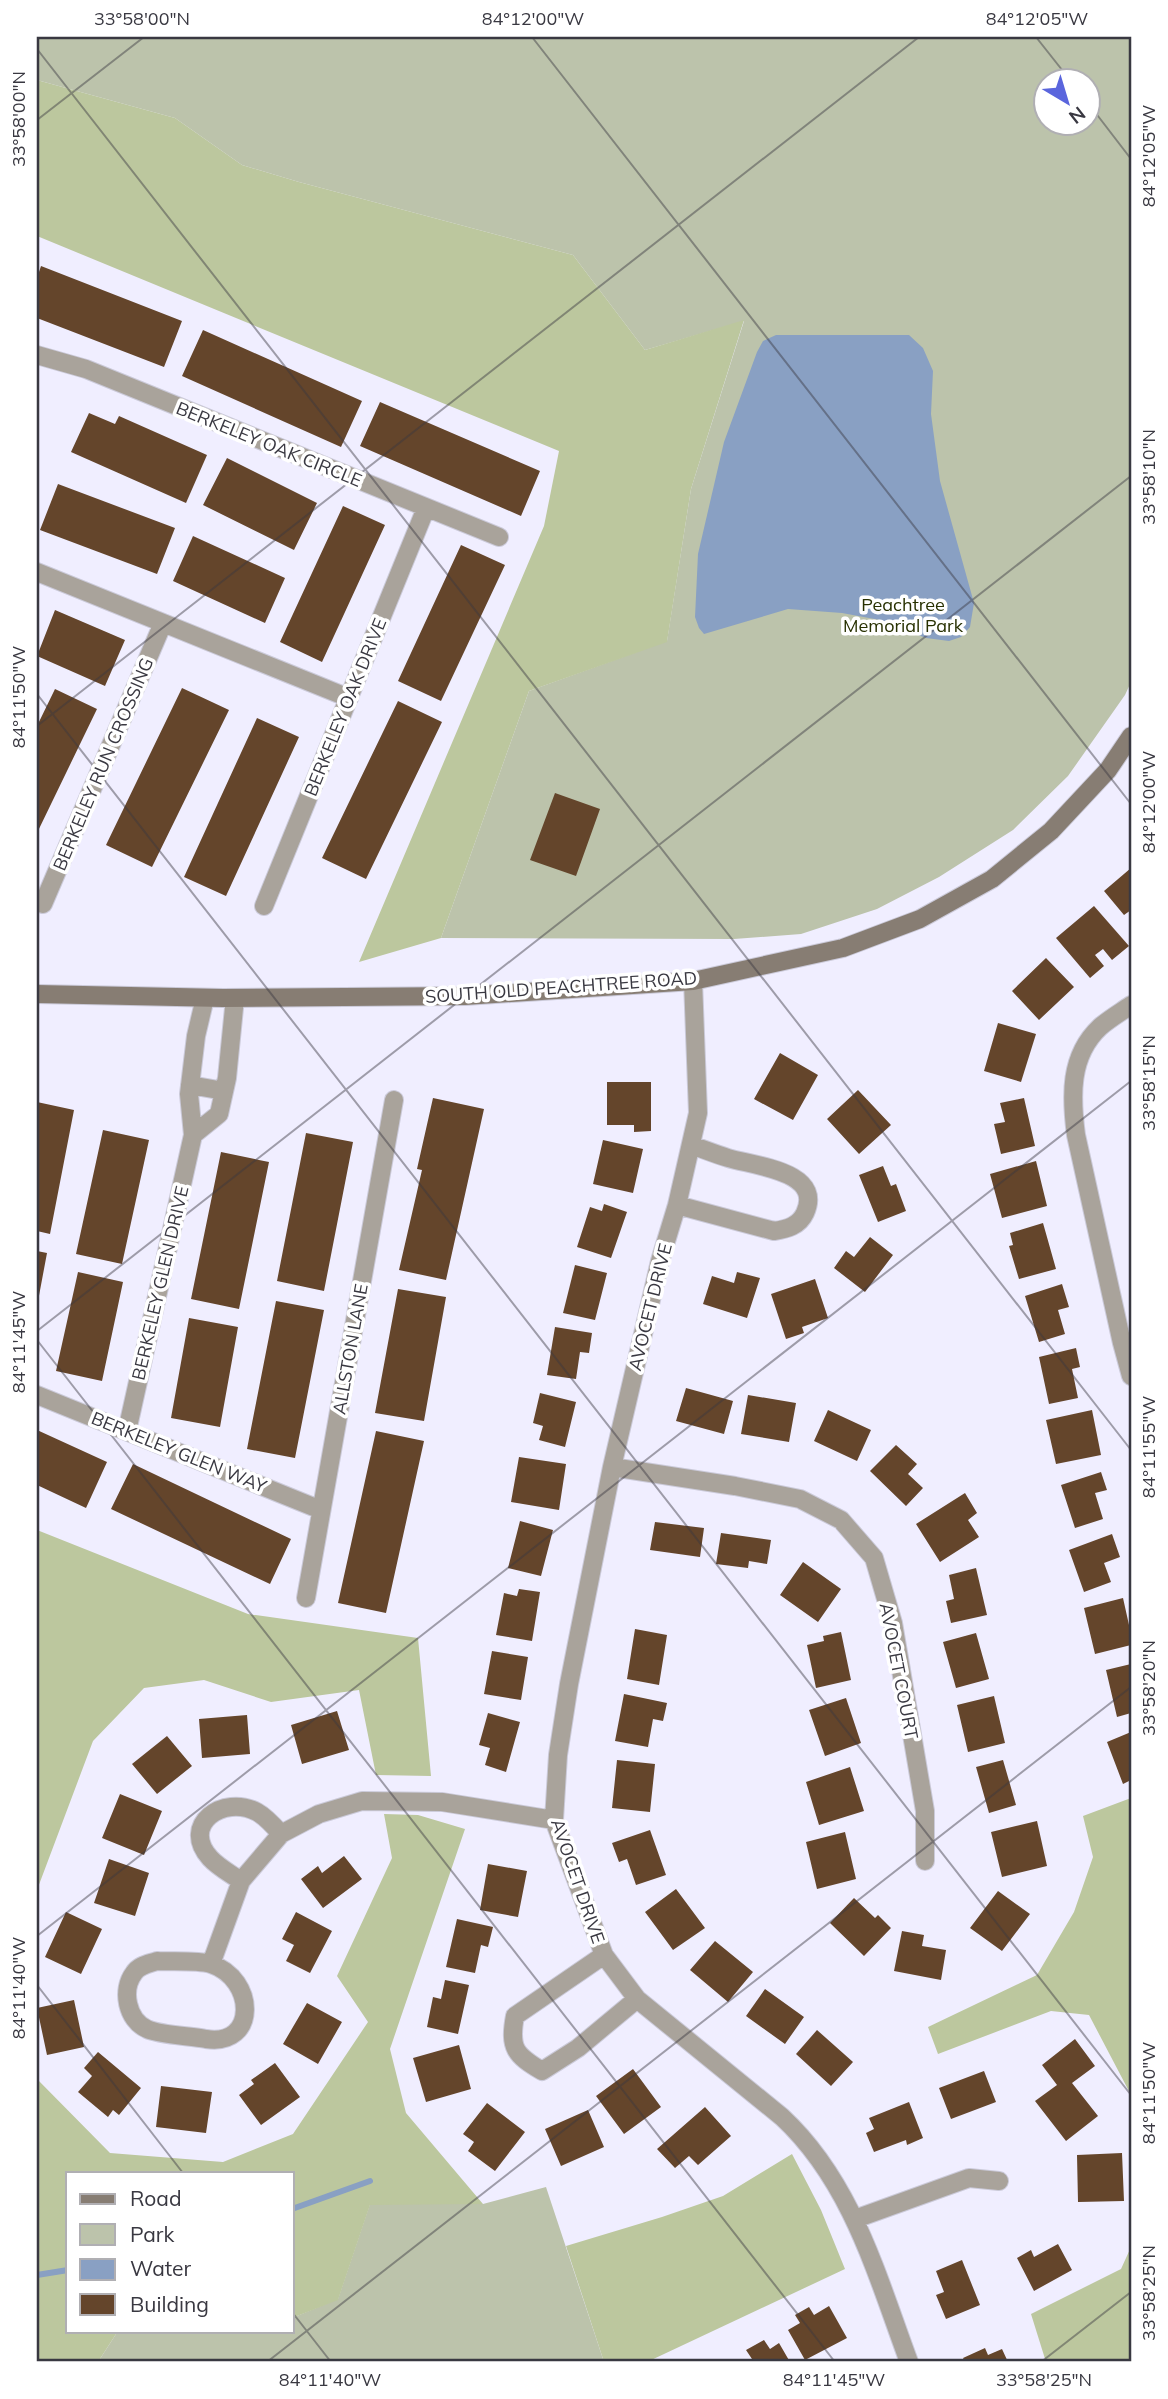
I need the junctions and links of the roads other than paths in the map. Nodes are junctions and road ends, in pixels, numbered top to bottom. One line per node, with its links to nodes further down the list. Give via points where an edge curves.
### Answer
1 (37, 355): 2 (street, BERKELEY OAK CIRCLE, via 86,369)
2 (426, 508): 3 (street, BERKELEY OAK CIRCLE); 6 (street, BERKELEY OAK DRIVE)
3 (499, 537)
4 (37, 572): 5 (street)
5 (163, 623): 6 (street); 8 (street, BERKELEY RUN CROSSING)
6 (349, 698): 9 (street, BERKELEY OAK DRIVE)
7 (1131, 736): 10 (street, SOUTH OLD PEACHTREE ROAD, via 1108,770 1051,831 992,878 920,919 843,948)
8 (43, 904)
9 (264, 906)
10 (693, 981): 13 (street, SOUTH OLD PEACHTREE ROAD, via 466,996); 19 (street, AVOCET DRIVE, via 698,1113)
11 (37, 994): 12 (street, SOUTH OLD PEACHTREE ROAD)
12 (205, 998): 13 (street, SOUTH OLD PEACHTREE ROAD); 15 (street, BERKELEY GLEN DRIVE)
13 (235, 998): 16 (street)
14 (1131, 1005): 21 (street, via 1100,1027 1078,1058 1072,1106)
15 (190, 1085): 16 (street); 18 (street, BERKELEY GLEN DRIVE)
16 (224, 1091): 18 (street, via 219,1114)
17 (394, 1100): 25 (street, ALLSTON LANE)
18 (193, 1135): 23 (street, BERKELEY GLEN DRIVE)
19 (691, 1145): 20 (street, AVOCET DRIVE); 20 (street, via 790,1175 804,1185 809,1200 800,1221 789,1229 774,1231)
20 (677, 1205): 24 (street, AVOCET DRIVE)
21 (1131, 1376)
22 (37, 1395): 23 (street, BERKELEY GLEN WAY)
23 (127, 1432): 25 (street, BERKELEY GLEN WAY)
24 (612, 1466): 27 (street, AVOCET DRIVE, via 569,1684); 29 (street, AVOCET COURT, via 800,1499 841,1520 874,1558 893,1623 925,1811)
25 (321, 1510): 26 (street, ALLSTON LANE)
26 (306, 1598)
27 (554, 1821): 28 (street, via 442,1802 362,1801 318,1814); 31 (street, AVOCET DRIVE)
28 (281, 1834): 30 (street); 30 (street, via 256,1811 239,1806 223,1807 204,1820 202,1845 210,1858)
29 (925, 1861)
30 (241, 1881): 32 (street)
31 (604, 1955): 33 (street, AVOCET DRIVE); 33 (street, via 516,2015 511,2035 520,2057 542,2071 597,2034)
32 (211, 1964): 32 (street, via 157,1961 141,1966 132,1975 128,1990 133,2018 147,2029 218,2041 234,2032 246,2018 246,1999 236,1979)
33 (636, 1999): 35 (street, AVOCET DRIVE, via 798,2132 826,2166)
34 (999, 2181): 35 (street, via 969,2178)
35 (855, 2219): 36 (street, AVOCET DRIVE)
36 (909, 2362)

